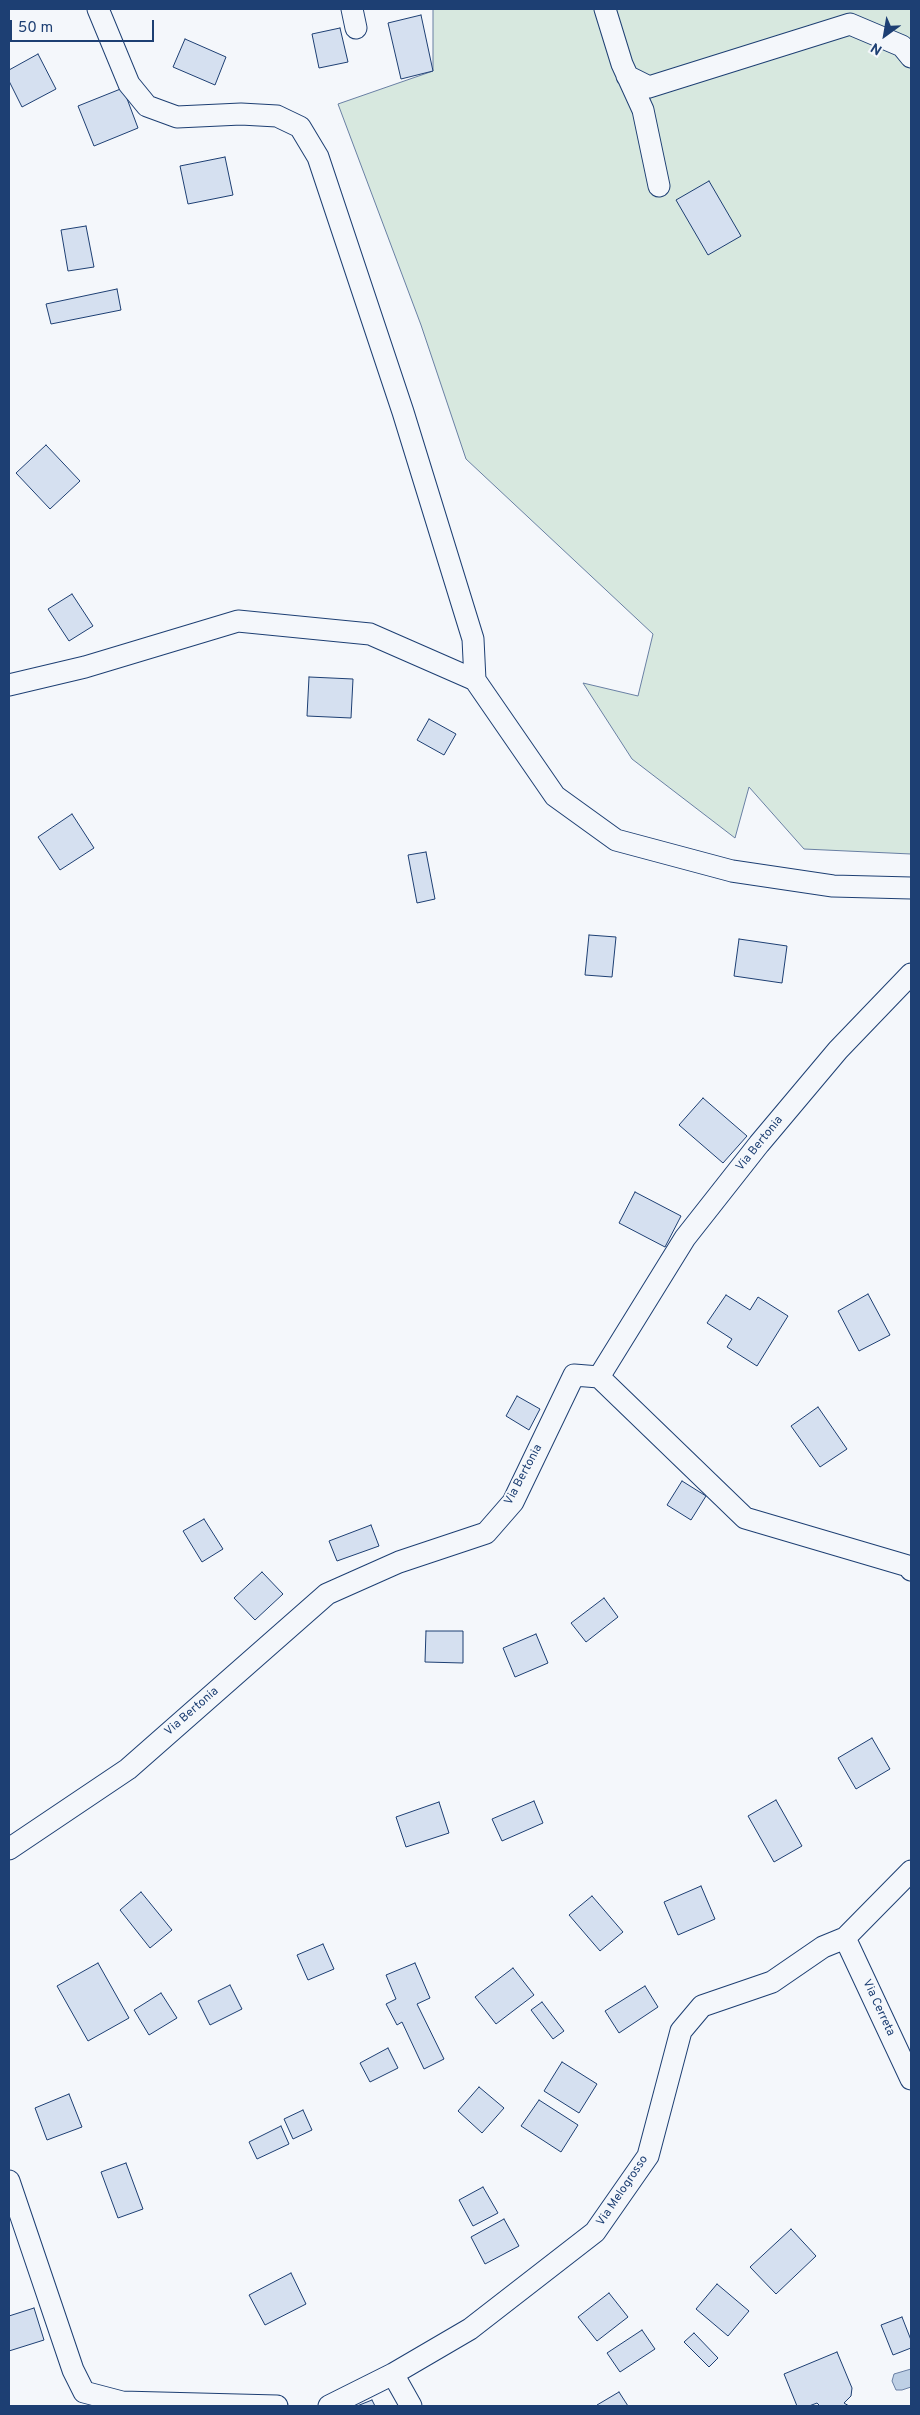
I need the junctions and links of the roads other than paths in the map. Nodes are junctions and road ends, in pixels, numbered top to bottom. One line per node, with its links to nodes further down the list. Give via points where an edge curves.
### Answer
1 (98, 9): 6 (street, via 129,84 147,106 177,117 277,116 300,127 318,157 403,412 473,639)
2 (604, 9): 4 (street)
3 (911, 57): 4 (street, via 902,46 850,24 649,87)
4 (628, 76): 5 (street, via 643,110)
5 (660, 186)
6 (474, 680): 7 (street, via 370,634 238,621 85,667); 8 (street, via 555,796 616,840 732,871 833,886)
7 (9, 685)
8 (911, 888)
9 (911, 974): 10 (street, Via Bertonia, via 838,1050 686,1238)
10 (599, 1376): 11 (street, via 745,1518 908,1566); 12 (street, Via Bertonia, via 574,1375 513,1502 486,1533 399,1562 327,1594 128,1768)
11 (911, 1570)
12 (9, 1849)
13 (911, 1871): 14 (street, Via Melogrosso)
14 (845, 1938): 15 (street, Via Cerreta); 17 (street, Via Melogrosso, via 824,1947 772,1982 702,2006 681,2031 648,2156 595,2232 470,2329)
15 (911, 2079)
16 (9, 2181): 18 (street, via 72,2370 84,2392 122,2402)
17 (393, 2374): 19 (street, Via Melogrosso); 20 (street)
18 (277, 2406)
19 (329, 2406)
20 (411, 2406)

